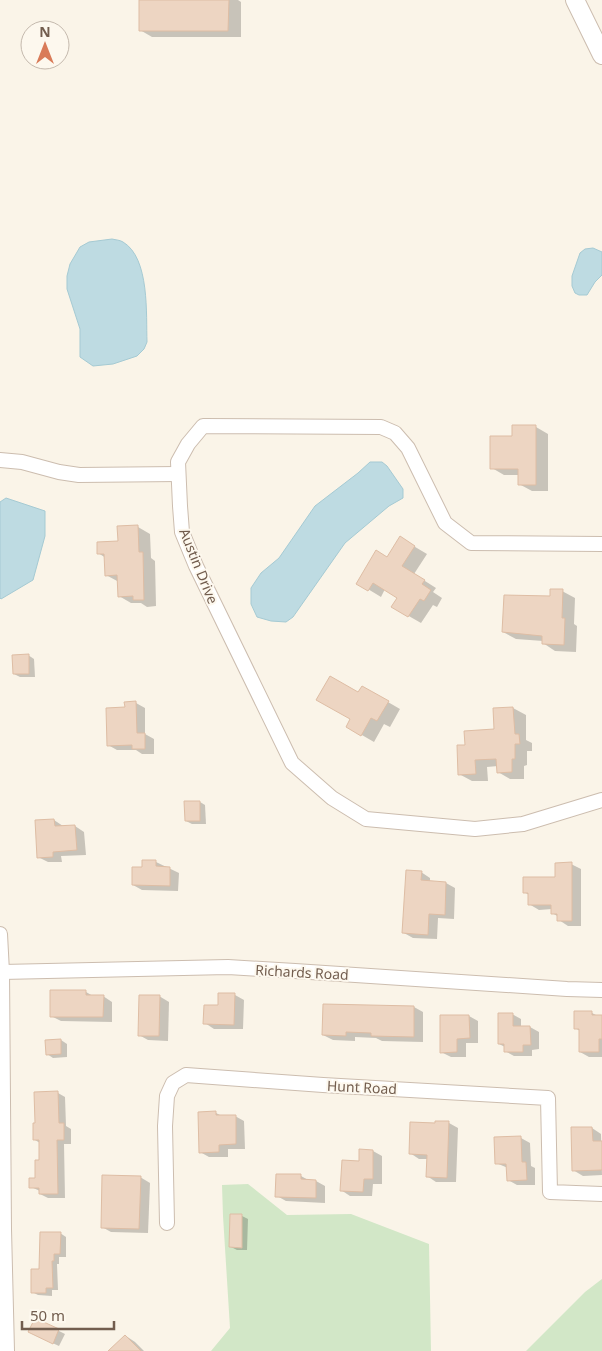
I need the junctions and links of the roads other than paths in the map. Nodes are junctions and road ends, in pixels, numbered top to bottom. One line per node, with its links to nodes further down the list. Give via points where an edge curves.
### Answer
1 (575, 0): 2 (street)
2 (602, 55)
3 (0, 460): 4 (street, via 79,475)
4 (178, 474): 5 (street, Austin Drive, via 178,462 203,426 381,427 395,433 408,448 445,523 471,543); 6 (street, Austin Drive, via 182,532 196,566 292,764 332,798 366,819 475,829 524,824)
5 (602, 544)
6 (602, 800)
7 (0, 934): 8 (street)
8 (2, 972): 9 (street, Richards Road, via 228,967); 12 (street)
9 (602, 990)
10 (602, 1194): 11 (street, Hunt Road, via 550,1192 548,1098 186,1075 173,1083 167,1096)
11 (167, 1223)
12 (7, 1351)

